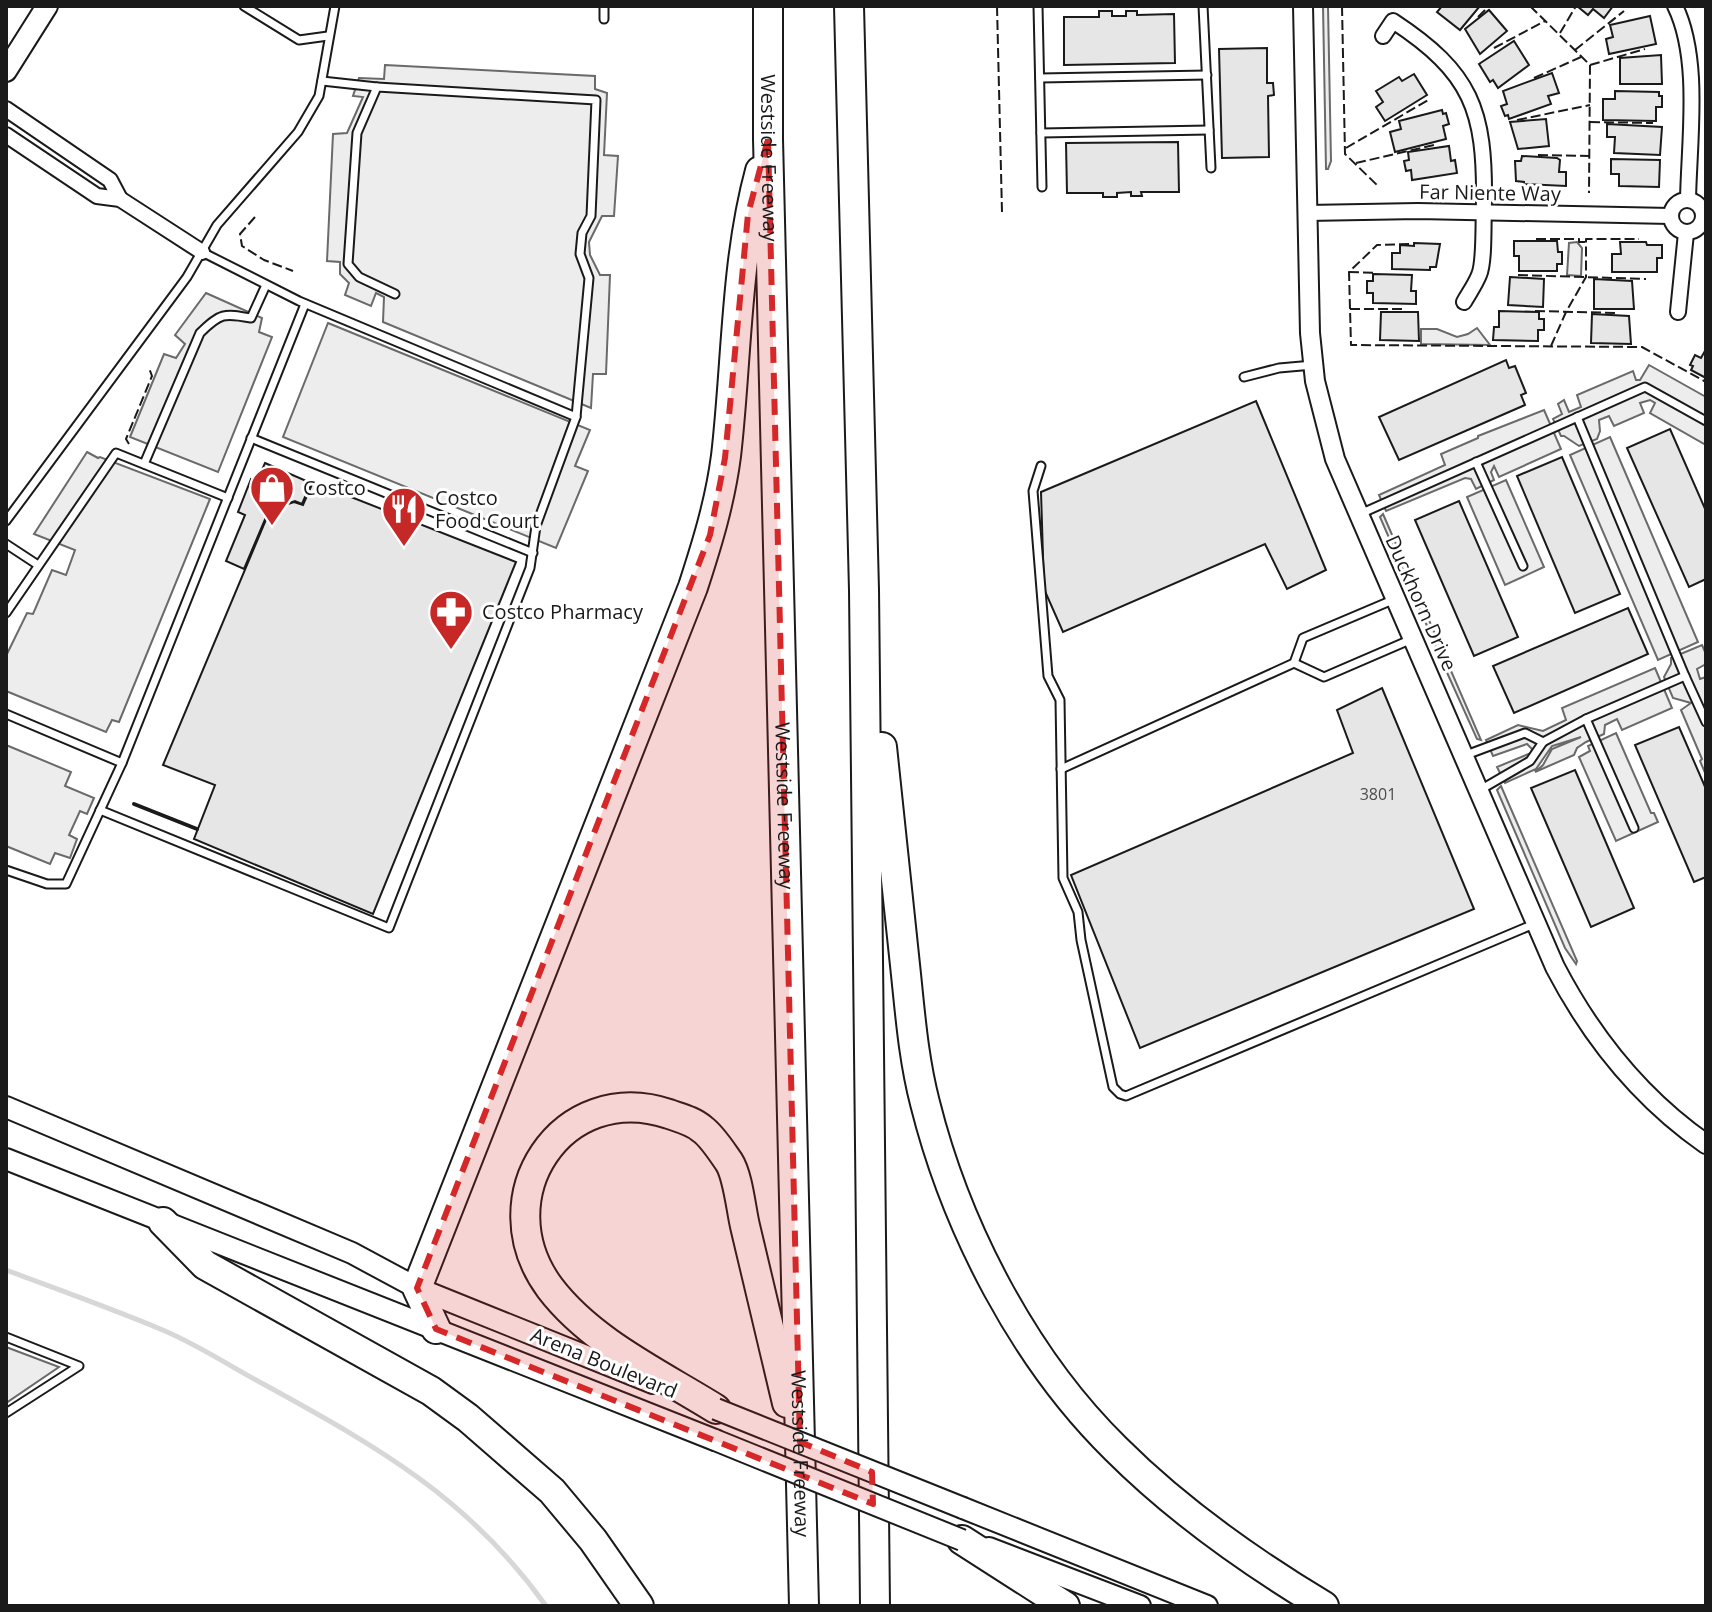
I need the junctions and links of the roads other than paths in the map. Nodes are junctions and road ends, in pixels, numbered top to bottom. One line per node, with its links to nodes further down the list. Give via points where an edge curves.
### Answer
1 (47, 6): 16 (main road)
2 (244, 6): 12 (lane)
3 (262, 6): 12 (lane)
4 (335, 6): 14 (lane)
5 (604, 6): 13 (lane)
6 (768, 6): 25 (highway, Westside Freeway)
7 (849, 6): 57 (highway)
8 (1038, 6): 18 (lane)
9 (1203, 6): 17 (lane)
10 (1303, 6): 31 (street, Duckhorn Drive)
11 (1675, 6): 29 (street, via 1690,58)
12 (258, 15): 14 (lane, via 299,40)
13 (604, 19)
14 (328, 36): 19 (lane)
15 (1383, 36): 30 (street, via 1393,21 1429,46 1460,80 1483,141)
16 (6, 71)
17 (1207, 75): 18 (lane); 22 (lane)
18 (1040, 78): 23 (lane)
19 (322, 81): 20 (lane); 35 (lane, via 298,132 217,225)
20 (377, 87): 37 (lane, via 357,133 348,264 359,277); 43 (lane, via 596,100 591,216 580,254 589,278)
21 (6, 109): 28 (street, via 110,180)
22 (1209, 130): 23 (lane); 26 (lane)
23 (1041, 133): 27 (lane)
24 (6, 135): 28 (street, via 97,196)
25 (768, 139): 79 (highway, via 748,214 725,458 710,535); 84 (highway, Westside Freeway)
26 (1211, 168)
27 (1042, 187)
28 (120, 199): 35 (street)
29 (1688, 200): 32 (street, via 1676,205); 33 (street, via 1699,205)
30 (1484, 212): 31 (street, Far Niente Way); 32 (street, Far Niente Way); 38 (street, via 1481,273)
31 (1307, 213): 41 (street, Duckhorn Drive)
32 (1671, 216): 34 (street)
33 (1705, 217): 34 (street, via 1697,229)
34 (1686, 233): 40 (street)
35 (202, 252): 36 (lane); 52 (lane)
36 (266, 285): 39 (lane); 48 (lane, via 251,318 216,317 200,333)
37 (395, 294)
38 (1464, 302)
39 (305, 304): 43 (lane); 46 (lane)
40 (1678, 312)
41 (1313, 365): 42 (lane); 51 (street, Duckhorn Drive, via 1325,428)
42 (1244, 377)
43 (576, 417): 54 (lane, via 536,526)
44 (1577, 417): 45 (lane, via 1645,387); 47 (lane); 62 (lane)
45 (1706, 421)
46 (251, 438): 50 (lane); 54 (lane)
47 (1476, 462): 51 (lane); 56 (lane)
48 (144, 464): 50 (lane); 55 (lane, via 116,453)
49 (1041, 466): 69 (lane, via 1033,491 1048,676 1060,700)
50 (228, 498): 68 (lane)
51 (1358, 515): 58 (street, Duckhorn Drive)
52 (6, 521)
53 (6, 544): 55 (lane)
54 (533, 553): 71 (lane, via 389,928)
55 (38, 565): 59 (lane)
56 (1523, 566)
57 (864, 590): 85 (highway); 94 (highway, via 916,1062 935,1137 973,1241 1039,1356 1114,1447 1227,1544)
58 (1395, 599): 60 (street, Duckhorn Drive); 61 (lane, via 1303,638)
59 (6, 613)
60 (1412, 639): 61 (lane, via 1324,677); 67 (street, Duckhorn Drive)
61 (1294, 663): 69 (lane)
62 (1685, 676): 64 (lane); 65 (lane)
63 (6, 714): 68 (lane)
64 (1586, 719): 66 (lane); 72 (lane)
65 (1706, 722)
66 (1543, 742): 67 (lane, via 1525,733); 70 (lane, via 1530,761)
67 (1463, 756): 70 (street, Duckhorn Drive)
68 (122, 763): 71 (lane)
69 (1061, 769): 74 (lane, via 1063,878 1078,912 1113,1087 1126,1096)
70 (1479, 791): 74 (street, Duckhorn Drive)
71 (100, 810): 73 (lane, via 66,884 47,884)
72 (1634, 828)
73 (6, 870)
74 (1536, 923): 76 (street, Duckhorn Drive, via 1570,996 1608,1051 1652,1101)
75 (6, 1107): 79 (main road, Arena Boulevard, via 352,1253)
76 (1706, 1144)
77 (6, 1159): 78 (main road, Arena Boulevard)
78 (163, 1222): 80 (main road, Arena Boulevard); 87 (highway, via 205,1265 431,1391 468,1418 552,1491)
79 (417, 1288): 80 (highway); 82 (main road, Arena Boulevard)
80 (436, 1329): 86 (main road, Arena Boulevard, bridge)
81 (6, 1337): 83 (lane, via 79,1366)
82 (716, 1409): 84 (highway, via 574,1314 550,1288 530,1249 524,1205 532,1176 548,1148 580,1122 617,1109 654,1109 703,1129 731,1165); 93 (main road, Arena Boulevard, bridge)
83 (6, 1413)
84 (800, 1459): 88 (highway, Westside Freeway)
85 (872, 1487): 89 (highway); 90 (highway)
86 (962, 1540): 91 (highway); 92 (main road, Arena Boulevard)
87 (639, 1606)
88 (804, 1606)
89 (875, 1606)
90 (891, 1606)
91 (1065, 1606)
92 (1140, 1606)
93 (1207, 1606)
94 (1324, 1606)

